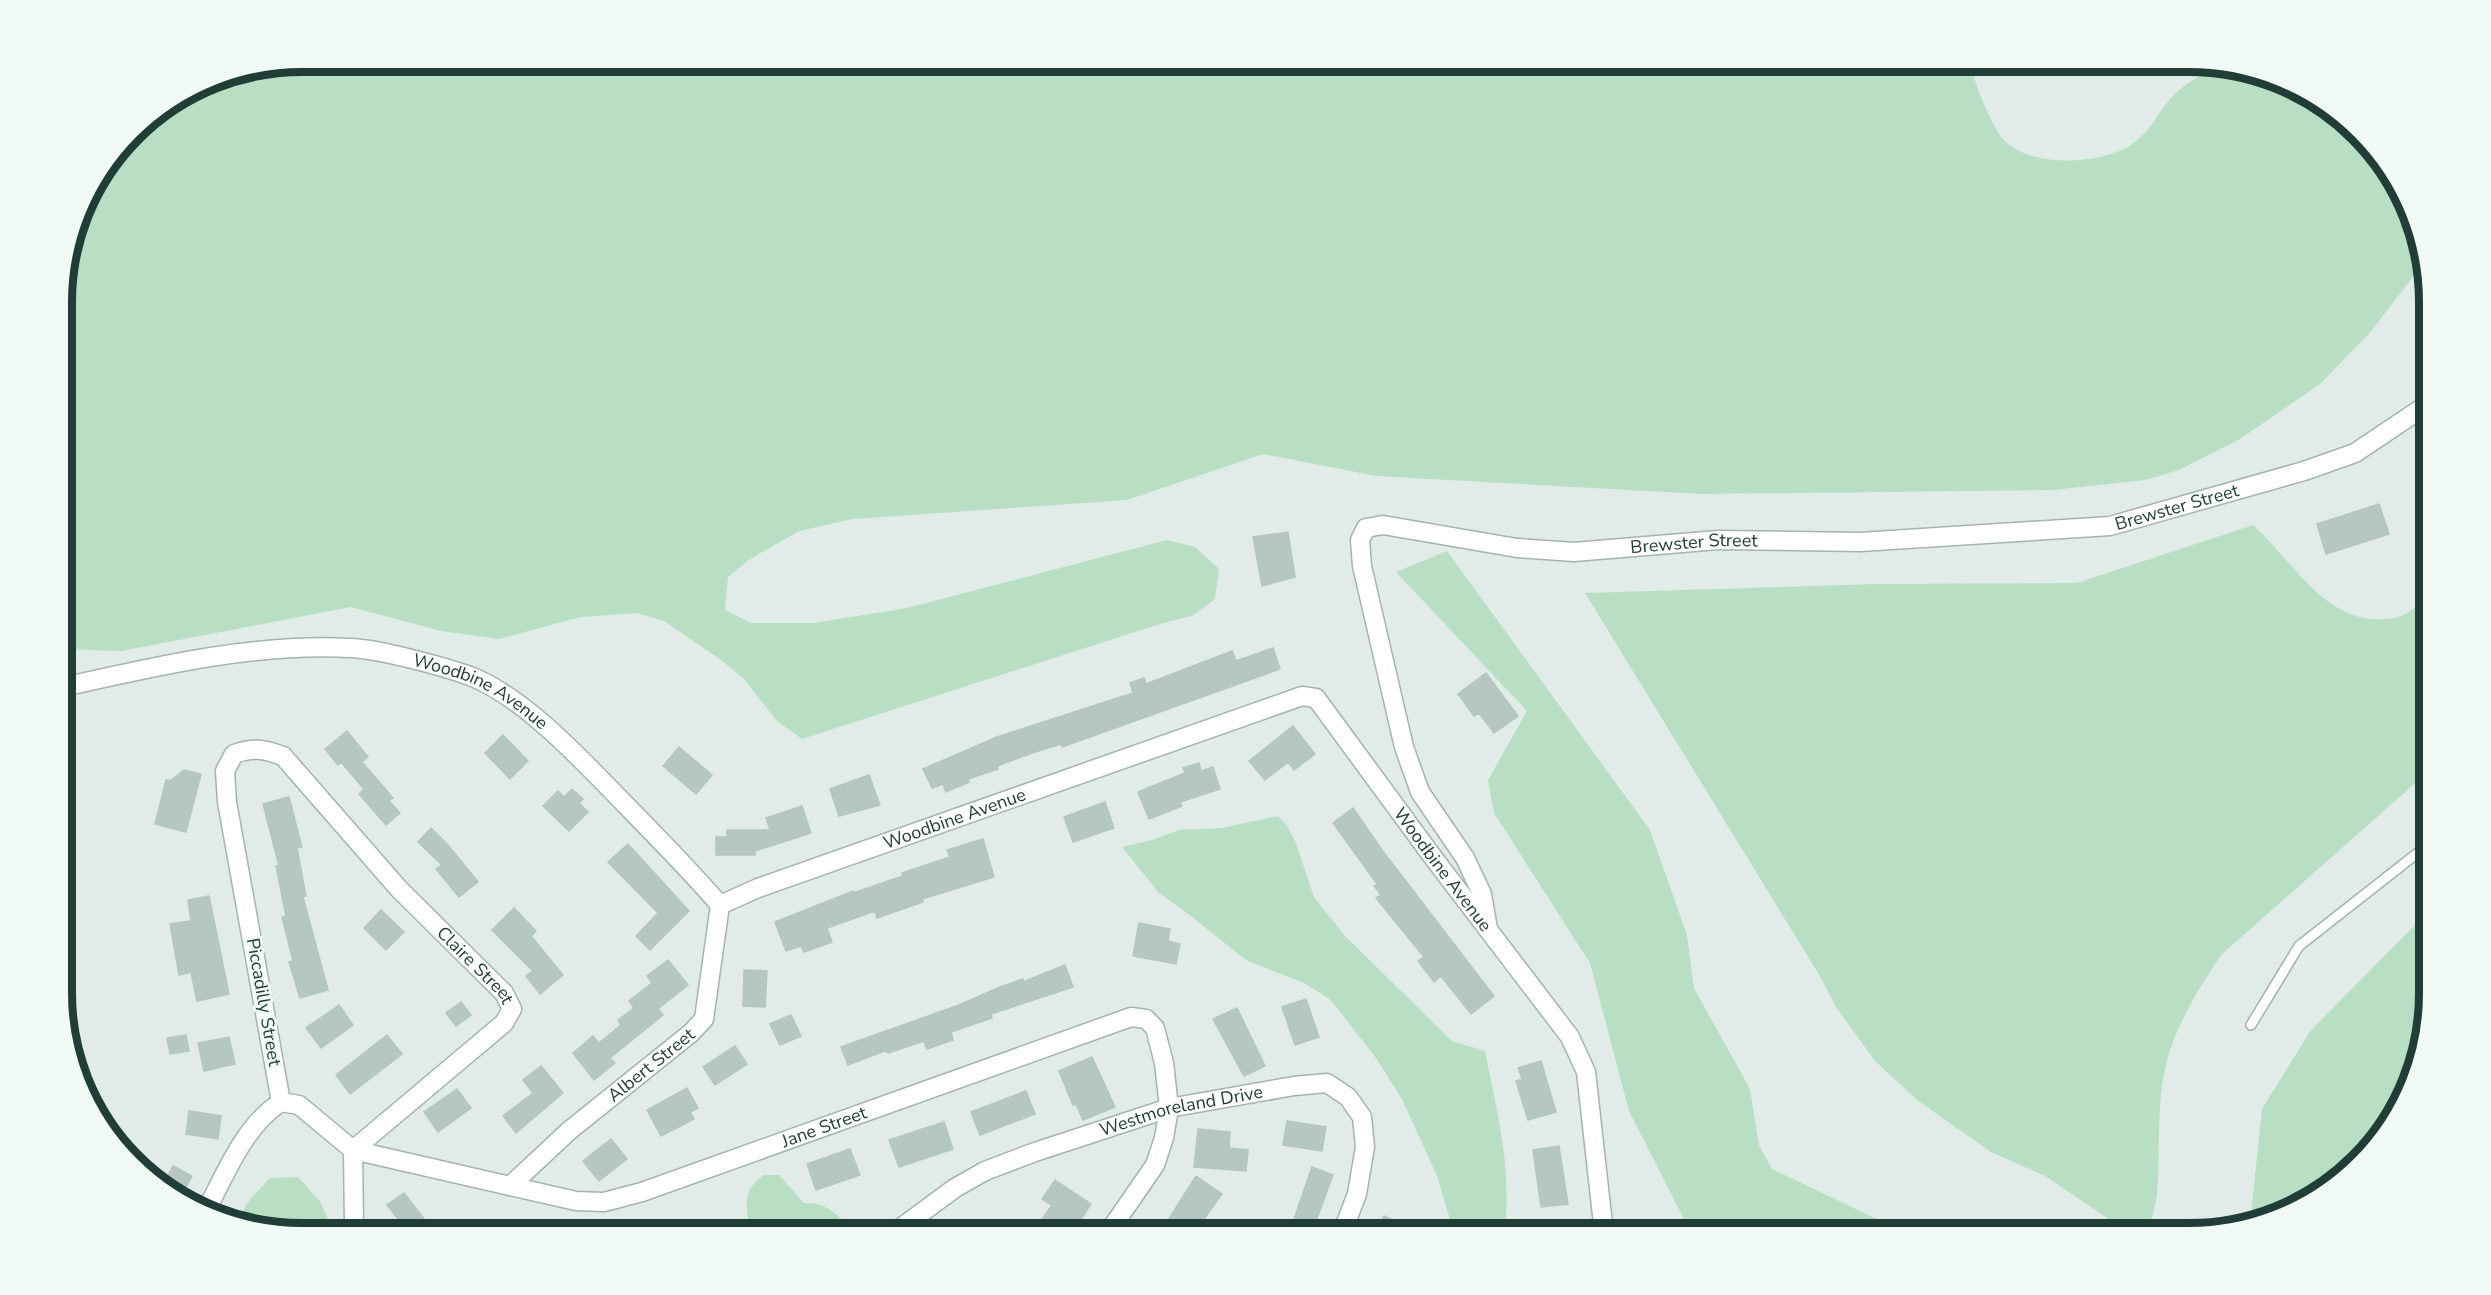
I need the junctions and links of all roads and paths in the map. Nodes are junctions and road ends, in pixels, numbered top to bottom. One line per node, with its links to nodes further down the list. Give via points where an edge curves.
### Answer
1 (2419, 410): 6 (street, Brewster Street, via 2355,453 2110,526 1860,542 1718,540 1574,552 1517,548 1383,525 1366,528 1360,540 1362,566 1404,747 1420,792 1465,858 1482,894)
2 (72, 685): 5 (street, Woodbine Avenue, via 154,667 285,649 352,648 471,677 519,705 563,741)
3 (225, 771): 8 (street, Piccadilly Street, via 227,802); 10 (street, Claire Street, via 234,754 249,748 283,756 399,889 504,993 512,1009 504,1023)
4 (2419, 852): 7 (lane, via 2299,946)
5 (720, 905): 6 (street, Woodbine Avenue, via 769,884 1302,696 1316,698); 11 (street, Albert Street, via 704,1019 545,1150)
6 (1488, 929): 17 (street, Woodbine Avenue, via 1570,1037 1587,1072)
7 (2251, 1025)
8 (281, 1102): 10 (street, Jane Street, via 299,1105); 12 (street, via 266,1111 250,1130)
9 (1168, 1108): 11 (street, Jane Street, via 1164,1063 1155,1028 1146,1019 1131,1017 642,1192 604,1202); 14 (street, Westmoreland Drive, via 985,1171); 15 (street, Jane Street, via 1155,1165); 16 (street, Westmoreland Drive, via 1313,1083 1328,1083 1338,1089 1348,1096 1362,1117 1365,1148)
10 (353, 1150): 11 (street, Jane Street); 13 (street)
11 (510, 1186)
12 (210, 1203)
13 (354, 1223)
14 (908, 1223)
15 (1115, 1223)
16 (1346, 1223)
17 (1603, 1223)

